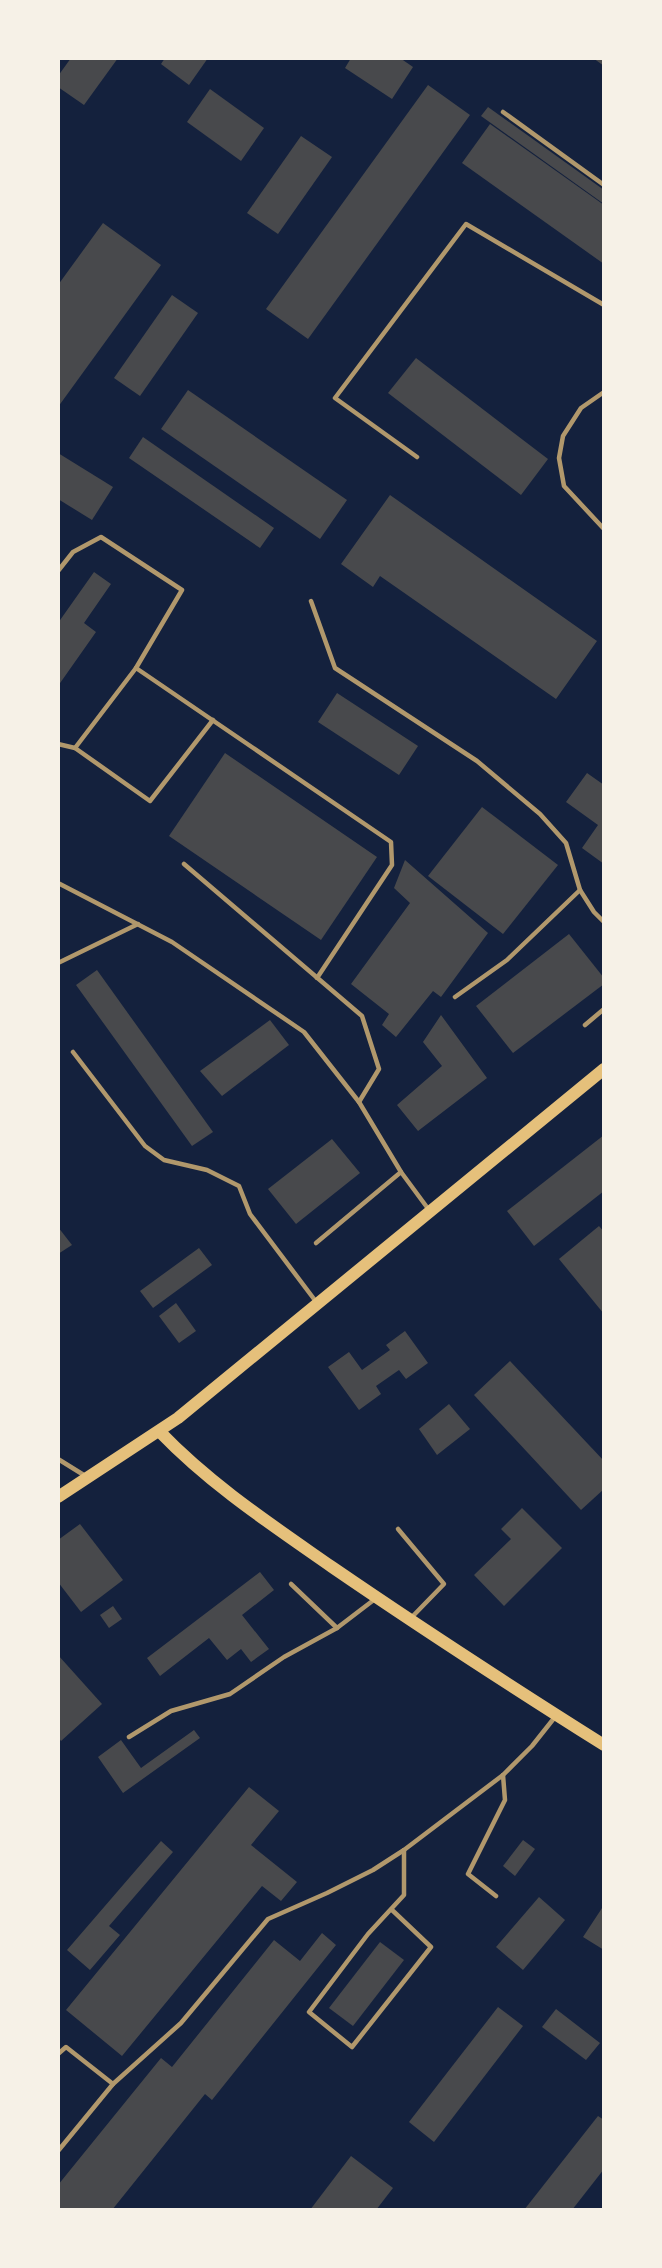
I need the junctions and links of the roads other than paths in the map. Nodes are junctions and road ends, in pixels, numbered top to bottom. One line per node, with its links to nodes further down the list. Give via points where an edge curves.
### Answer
1 (503, 112): 2 (lane)
2 (603, 184)
3 (603, 305): 5 (lane, via 466,224 336,398)
4 (603, 392): 6 (lane, via 581,408 563,436 559,458 564,486)
5 (417, 457)
6 (603, 528)
7 (58, 558): 8 (lane)
8 (66, 562): 9 (lane); 11 (lane, via 73,552 100,537 182,590)
9 (58, 571)
10 (311, 601): 17 (lane, via 335,668 477,761 540,814 566,843)
11 (136, 668): 12 (lane); 14 (lane)
12 (213, 720): 14 (lane, via 150,801); 21 (lane, via 391,842 392,865)
13 (58, 744): 14 (lane)
14 (75, 748)
15 (184, 864): 21 (lane)
16 (58, 883): 19 (lane)
17 (579, 891): 18 (lane); 22 (lane, via 507,960)
18 (603, 922)
19 (138, 924): 20 (lane); 27 (lane, via 172,942 304,1032)
20 (58, 963)
21 (317, 978): 27 (lane, via 362,1016 379,1069)
22 (455, 997)
23 (603, 1009): 24 (lane)
24 (585, 1025)
25 (73, 1052): 31 (lane, via 145,1146 164,1160 207,1170 239,1186 250,1214)
26 (603, 1069): 29 (main road)
27 (359, 1102): 28 (lane)
28 (401, 1172): 29 (lane); 30 (lane)
29 (430, 1212): 31 (main road)
30 (316, 1243)
31 (316, 1303): 32 (main road)
32 (160, 1432): 34 (main road); 38 (main road, via 207,1478)
33 (58, 1459): 34 (lane)
34 (89, 1478): 35 (main road)
35 (58, 1497)
36 (398, 1529): 39 (lane, via 444,1584)
37 (291, 1584): 40 (lane)
38 (378, 1598): 39 (main road); 40 (lane)
39 (409, 1619): 41 (main road)
40 (337, 1628): 42 (lane, via 284,1657 230,1694 171,1711)
41 (556, 1715): 43 (main road); 44 (lane)
42 (129, 1737)
43 (603, 1745)
44 (502, 1775): 45 (lane); 46 (lane, via 505,1800 468,1874)
45 (404, 1850): 47 (lane, via 404,1895); 49 (lane, via 337,1889 268,1919 181,2023)
46 (496, 1896)
47 (392, 1909): 47 (lane, via 368,1934 309,2012 352,2047 431,1947)
48 (58, 2054): 49 (lane, via 66,2047)
49 (113, 2084): 50 (lane)
50 (58, 2151)

